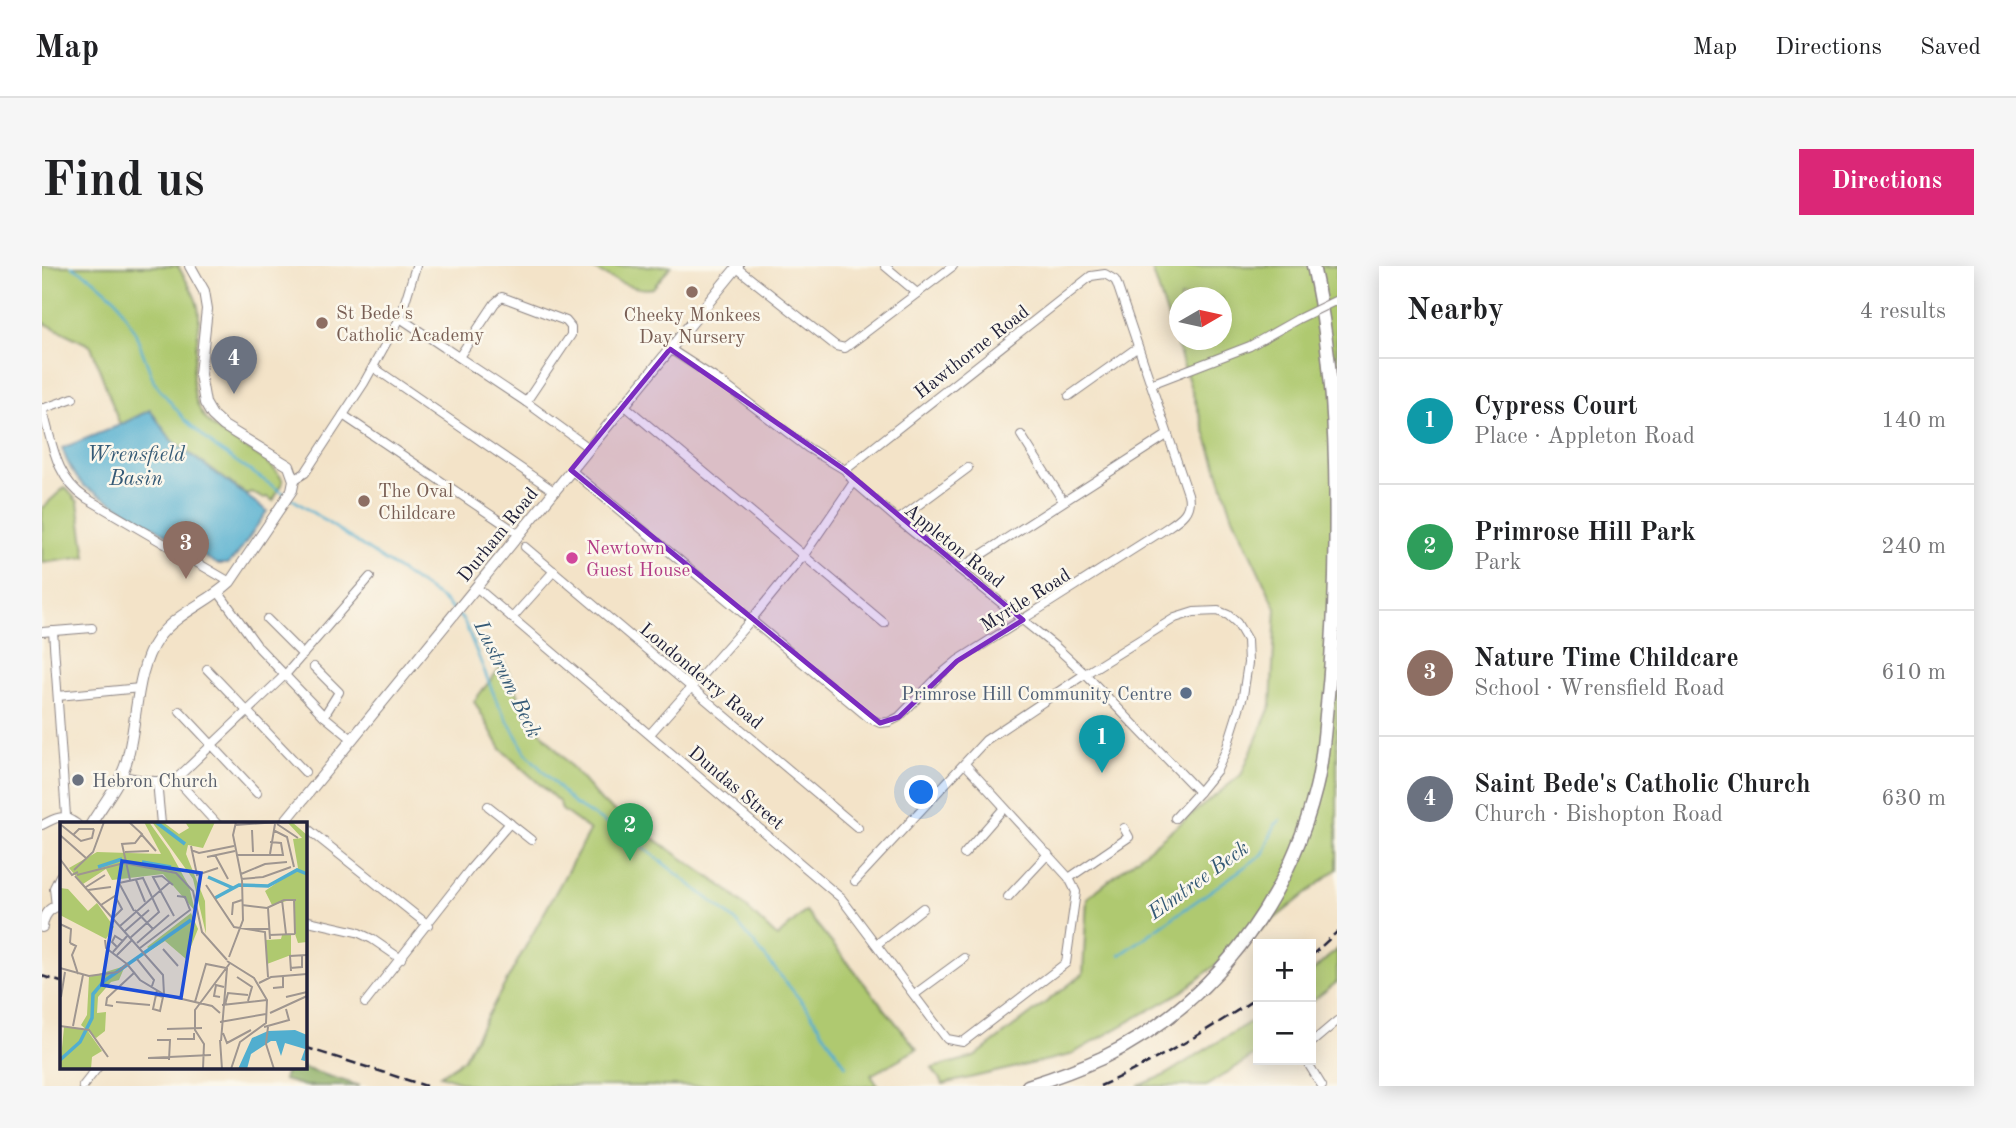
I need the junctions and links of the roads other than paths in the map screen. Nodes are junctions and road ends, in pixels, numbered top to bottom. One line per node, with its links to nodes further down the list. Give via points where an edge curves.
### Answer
1 (190, 266): 28 (street, via 204,291 207,309 200,374 205,403 224,426 289,466)
2 (416, 266): 9 (street)
3 (885, 266): 7 (street)
4 (953, 266): 7 (street)
5 (1313, 266): 110 (main road, via 1328,350 1336,549 1323,744 1303,833 1258,922 1197,993 1124,1046)
6 (738, 267): 7 (street, via 835,346 845,348); 11 (street, Durham Road)
7 (917, 293)
8 (1337, 300): 14 (street, bridge, via 1250,346)
9 (400, 318): 12 (street); 13 (street)
10 (1138, 347): 14 (street); 15 (street); 26 (street, Hawthorne Road, via 1115,280 1104,274 1091,276)
11 (670, 349): 18 (street, Durham Road); 26 (street, Appleton Road)
12 (459, 358): 17 (street); 17 (street, via 502,297 566,321 571,335)
13 (373, 368): 20 (street); 29 (street)
14 (1151, 384): 22 (street)
15 (1069, 396)
16 (73, 398): 19 (street)
17 (526, 402): 23 (street)
18 (624, 405): 23 (street, Durham Road); 34 (street)
19 (42, 409): 38 (street, via 58,463 74,490)
20 (343, 415): 28 (street); 32 (street)
21 (1020, 435): 30 (street)
22 (1167, 435): 30 (street); 44 (street, Myrtle Road, via 1188,494 1183,517)
23 (589, 448): 25 (street, Durham Road)
24 (968, 468): 31 (street)
25 (571, 470): 29 (street, Durham Road); 43 (street)
26 (845, 470): 27 (street, Appleton Road)
27 (854, 482): 31 (street, Appleton Road); 34 (street)
28 (293, 485): 38 (street)
29 (554, 491): 32 (street, Durham Road)
30 (1063, 501): 35 (street)
31 (898, 520): 35 (street, Appleton Road)
32 (519, 534): 39 (street, Durham Road)
33 (525, 547): 36 (street, Londonderry Road)
34 (804, 555): 43 (street); 45 (street)
35 (959, 569): 44 (street, Appleton Road)
36 (554, 570): 41 (street); 54 (street, Londonderry Road)
37 (370, 577): 49 (street)
38 (230, 582): 40 (street)
39 (476, 587): 41 (street, Dundas Street); 61 (street, Durham Road)
40 (219, 593): 53 (street); 55 (street, via 173,622 158,638)
41 (512, 618): 60 (street, Dundas Street)
42 (267, 619): 49 (street)
43 (751, 620): 44 (street, Myrtle Road, via 880,723 899,717 957,661); 54 (street)
44 (1023, 620): 52 (street, Appleton Road)
45 (884, 623)
46 (92, 628): 47 (street)
47 (53, 631): 48 (street); 56 (street)
48 (42, 632)
49 (303, 655): 53 (street)
50 (314, 667): 59 (street, via 339,692)
51 (207, 669): 57 (street)
52 (1085, 674): 63 (street, via 986,740); 68 (street, Appleton Road); 68 (street, via 1175,618 1218,611 1237,622 1247,640 1243,696 1217,770)
53 (285, 675): 57 (street); 59 (street)
54 (691, 686): 60 (street); 84 (street, Londonderry Road)
55 (140, 688): 56 (street); 65 (street)
56 (58, 696): 73 (street)
57 (248, 710): 62 (street); 64 (street)
58 (180, 711): 62 (street)
59 (324, 716): 61 (street)
60 (650, 734): 100 (street, Dundas Street, via 841,898)
61 (352, 739): 72 (street, Durham Road)
62 (211, 745): 66 (street); 69 (street)
63 (965, 764): 71 (street); 90 (street)
64 (305, 772)
65 (121, 776): 67 (street); 76 (street)
66 (176, 779): 67 (street); 78 (street)
67 (157, 781): 77 (street)
68 (1199, 792): 74 (street)
69 (257, 793)
70 (488, 807): 81 (street)
71 (1004, 808): 87 (street); 88 (street)
72 (290, 815): 79 (street, Durham Road); 80 (street)
73 (66, 816): 75 (street); 82 (street)
74 (1175, 818)
75 (74, 822)
76 (92, 822)
77 (161, 822)
78 (215, 822)
79 (285, 822)
80 (299, 822)
81 (509, 823): 86 (street); 98 (street)
82 (42, 825)
83 (306, 827): 98 (street)
84 (858, 828)
85 (1124, 828): 92 (street, via 1129,837)
86 (531, 840)
87 (964, 854)
88 (1048, 854): 92 (street); 94 (street)
89 (854, 864): 90 (street)
90 (862, 872): 93 (street)
91 (60, 878): 95 (street, via 55,888)
92 (1069, 878): 103 (street, Dundas Street, via 1076,892 1066,963 963,1042 947,1040)
93 (855, 881)
94 (1008, 897)
95 (59, 905): 99 (street, via 48,911)
96 (923, 908): 100 (street)
97 (306, 920): 102 (street, via 356,932)
98 (428, 925): 102 (street)
99 (42, 927)
100 (877, 944): 103 (street, Dundas Street)
101 (964, 958): 103 (street)
102 (401, 959): 104 (street)
103 (915, 994)
104 (365, 1003)
105 (1337, 1021): 106 (street)
106 (1316, 1039)
107 (1309, 1065): 111 (street)
108 (97, 1068): 109 (street)
109 (83, 1086)
110 (1028, 1086)
111 (1322, 1086)

